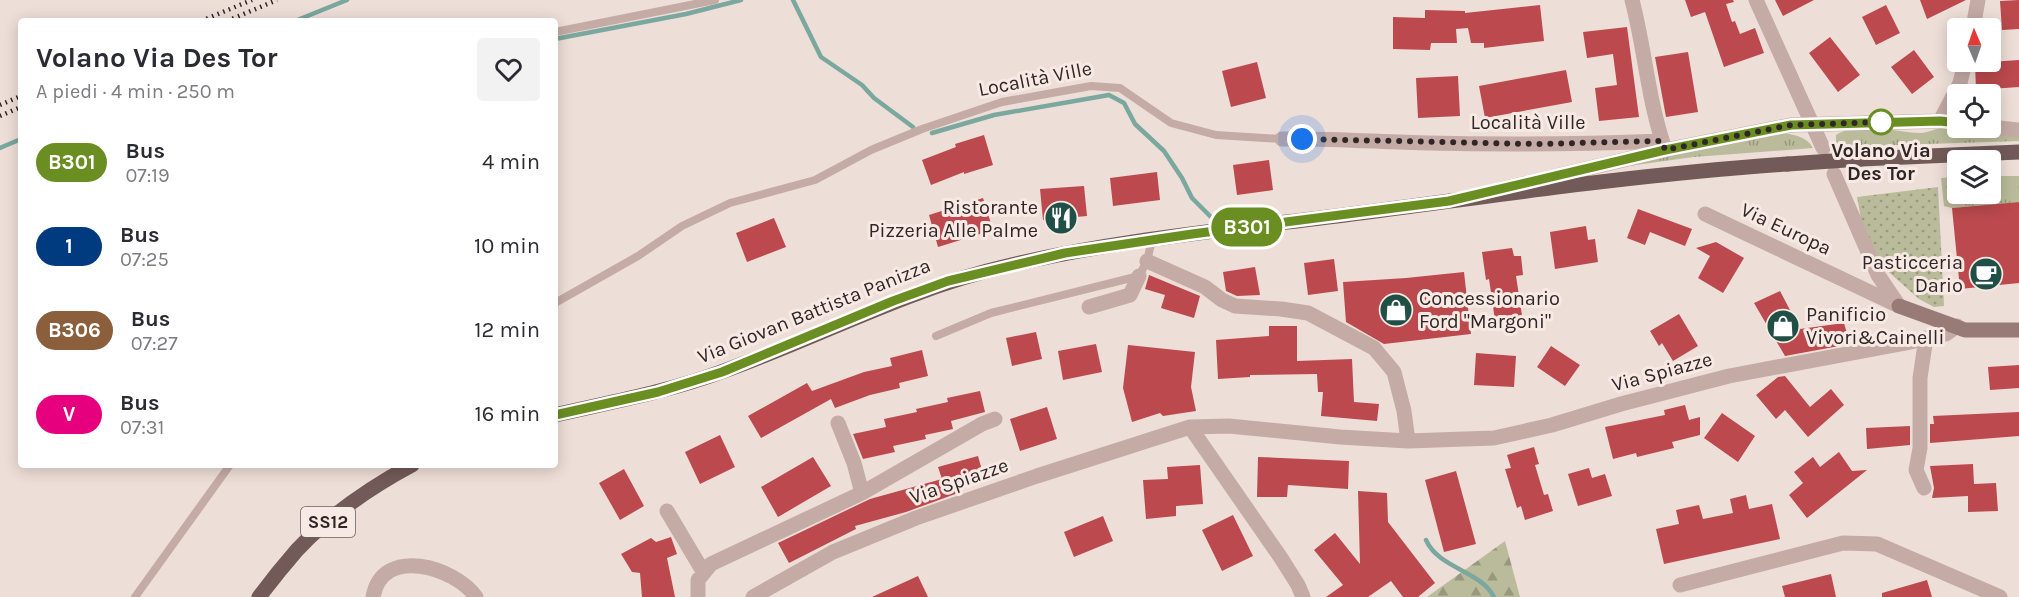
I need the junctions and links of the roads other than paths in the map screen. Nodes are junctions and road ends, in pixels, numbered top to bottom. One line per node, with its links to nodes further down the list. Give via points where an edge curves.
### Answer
1 (715, 0): 6 (lane)
2 (1632, 0): 14 (street)
3 (1756, 0): 10 (street)
4 (1978, 0): 5 (street)
5 (1975, 18)
6 (558, 31)
7 (1963, 72): 8 (street)
8 (1940, 121): 9 (street); 10 (street)
9 (1947, 122)
10 (1813, 124): 14 (street); 15 (street)
11 (2001, 128): 12 (street)
12 (2019, 130)
13 (1282, 139): 14 (street, Località Ville); 23 (lane, Località Ville, via 1216,135 1171,123 1120,88 1091,86 1002,102 871,150 815,180 730,203 682,226)
14 (1663, 146): 18 (street)
15 (1823, 148)
16 (2019, 152): 18 (main road, Via Giovan Battista Panizza, bridge, via 1788,164)
17 (1834, 174): 24 (street, via 1878,274)
18 (1449, 201): 20 (main road, Via Giovan Battista Panizza)
19 (1705, 214): 24 (street, Via Europa)
20 (1152, 240): 21 (lane); 30 (main road, Via Giovan Battista Panizza, via 1065,253 948,281 722,372 658,392)
21 (1147, 261): 22 (lane); 34 (street, via 1235,306 1308,313 1374,348 1394,372)
22 (1139, 276): 25 (street, via 1130,295); 28 (lane, via 991,313)
23 (558, 301)
24 (1899, 306): 26 (street, Via Europa)
25 (1089, 307)
26 (1957, 326): 27 (street, Via Europa, via 1965,330); 29 (street, Via Spiazze, via 1946,334)
27 (2019, 330)
28 (936, 336)
29 (1926, 338): 34 (street, Via Spiazze, via 1729,376 1494,438); 37 (street, via 1916,470)
30 (558, 414)
31 (995, 419): 38 (street)
32 (838, 423): 38 (street)
33 (1190, 427): 34 (street, Via Spiazze, via 1229,426); 47 (street, Via Spiazze, via 916,518 833,552); 48 (street, via 1281,558)
34 (1408, 441)
35 (228, 468): 42 (lane)
36 (407, 468): 43 (main road, SS12, via 327,522 298,549)
37 (1924, 488)
38 (862, 493): 40 (street, via 711,564)
39 (668, 511): 40 (street)
40 (704, 573): 46 (street, via 698,580)
41 (1680, 585): 49 (street, via 1843,543 1877,544)
42 (135, 597)
43 (259, 597)
44 (373, 597): 45 (street, via 389,571 420,565 454,578)
45 (476, 597)
46 (698, 597)
47 (753, 597)
48 (1302, 597)
49 (2000, 597)

